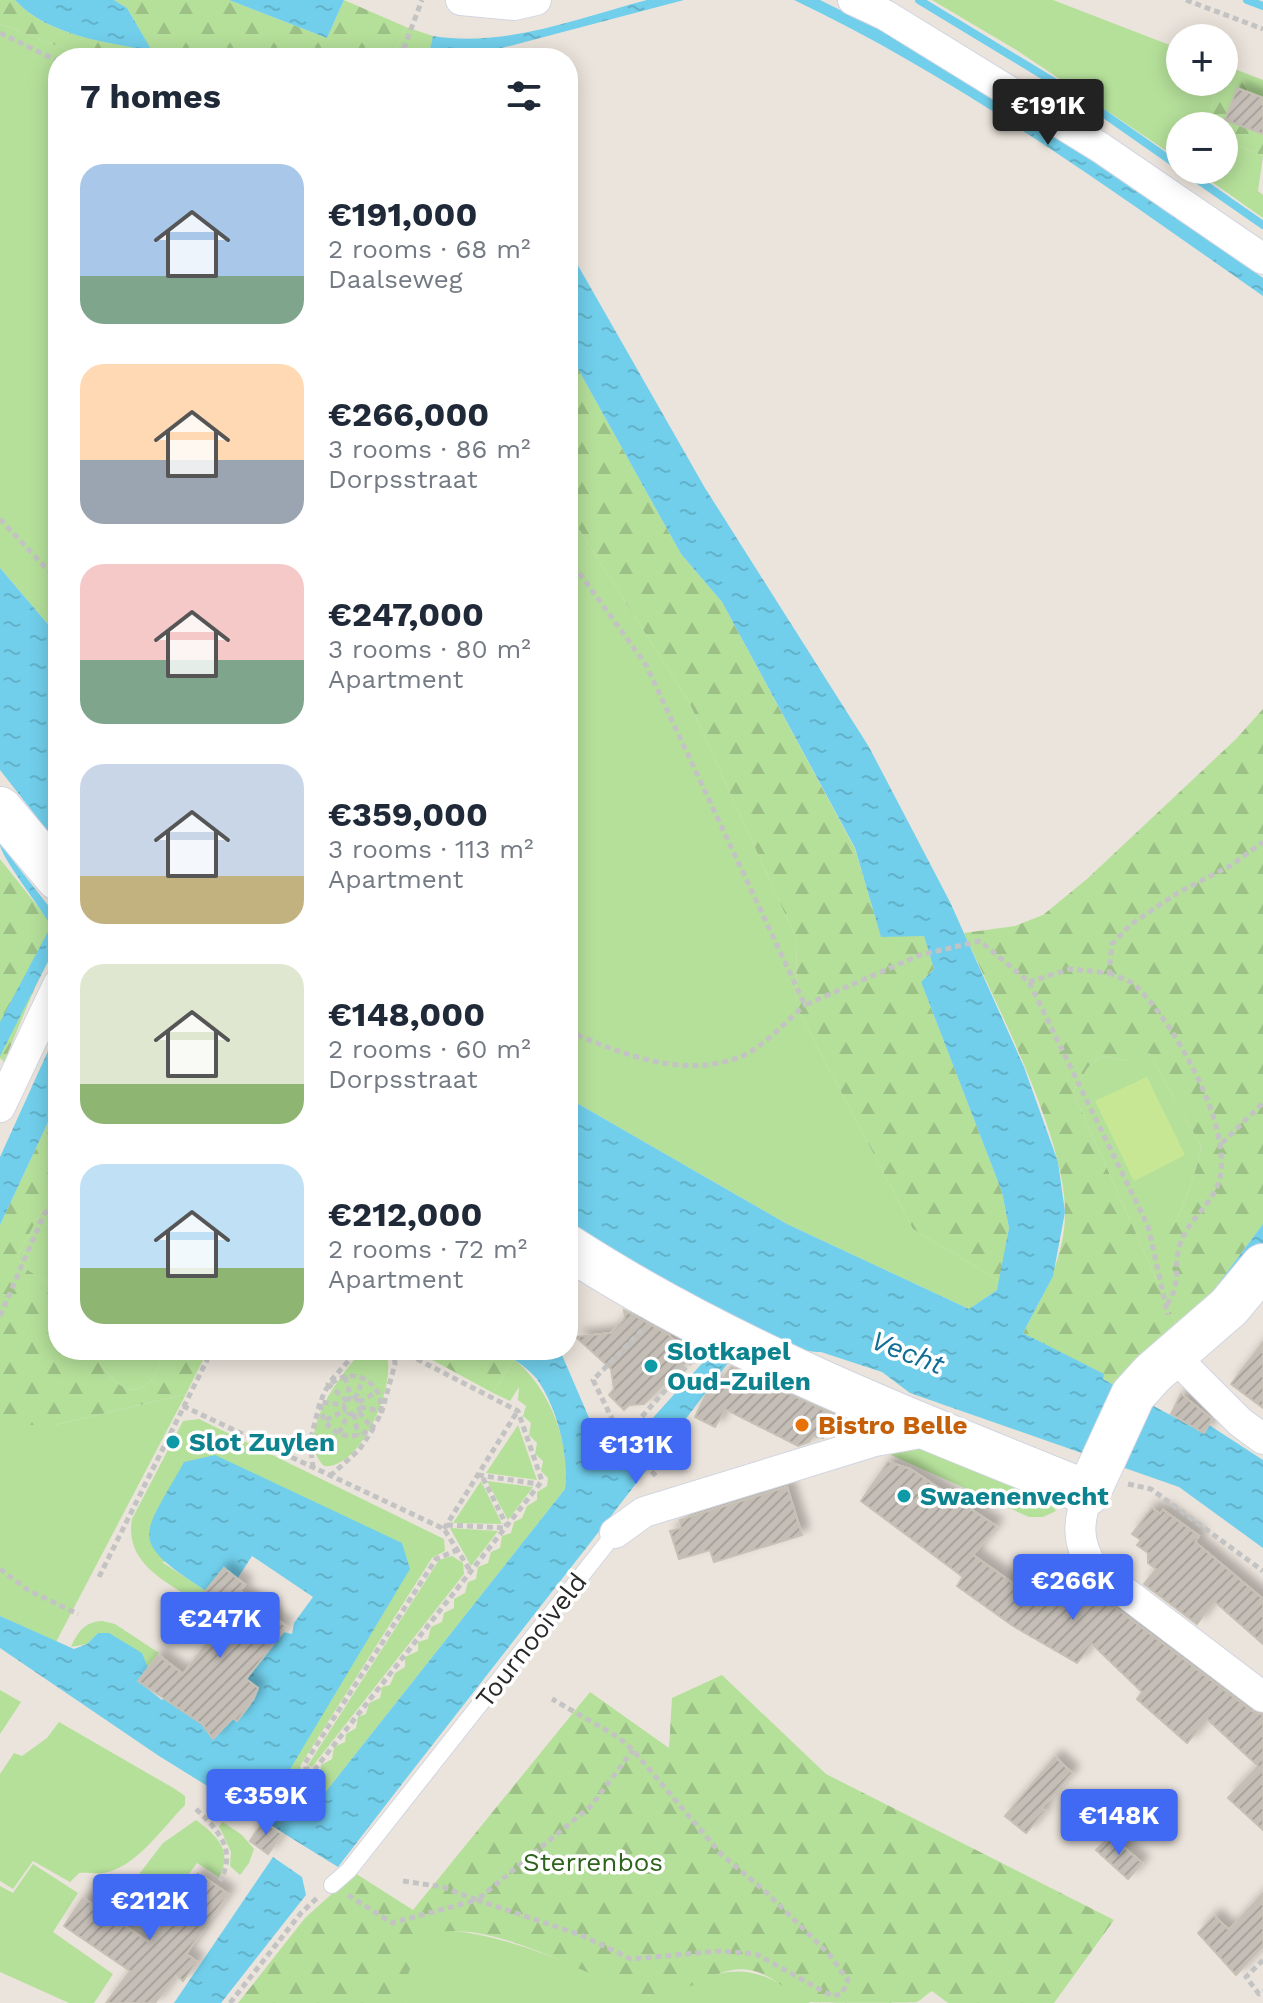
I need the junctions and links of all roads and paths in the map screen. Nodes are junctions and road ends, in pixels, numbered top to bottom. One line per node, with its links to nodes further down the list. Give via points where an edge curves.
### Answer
1 (422, 0): 8 (path)
2 (461, 0): 3 (street, via 514,5)
3 (536, 0)
4 (853, 0): 10 (street, via 1101,148)
5 (1186, 0): 6 (path)
6 (1263, 29)
7 (0, 33): 9 (path)
8 (404, 48)
9 (48, 56)
10 (1263, 259)
11 (0, 519): 12 (path)
12 (48, 570)
13 (578, 571): 19 (path, via 646,665)
14 (0, 809): 16 (street)
15 (1263, 842): 17 (path, via 1130,925 1112,944)
16 (48, 866)
17 (1109, 973): 18 (path, via 1070,969); 24 (path, via 1135,984 1164,1021 1208,1102)
18 (1029, 982): 19 (path, via 980,941 920,955); 28 (path, via 1148,1226)
19 (805, 1005): 21 (path, via 744,1055 713,1065 657,1062)
20 (48, 1006): 23 (street)
21 (578, 1035)
22 (1263, 1103): 24 (path)
23 (0, 1107)
24 (1221, 1143): 28 (path, via 1220,1179 1180,1244 1179,1278)
25 (48, 1211): 29 (path)
26 (578, 1253): 31 (street)
27 (1263, 1266): 32 (street, via 1229,1307)
28 (1165, 1308): 32 (path)
29 (0, 1316)
30 (650, 1322): 52 (path, via 593,1380)
31 (721, 1336): 48 (street); 52 (path, via 694,1346 694,1358)
32 (1174, 1356): 51 (street); 57 (street, via 1133,1395)
33 (207, 1360): 42 (path)
34 (349, 1360): 39 (path)
35 (395, 1360): 44 (path)
36 (416, 1360): 45 (path)
37 (345, 1377): 38 (path); 39 (path); 43 (path)
38 (363, 1379): 40 (path); 43 (path)
39 (328, 1384): 41 (path); 43 (path)
40 (377, 1392): 43 (path); 44 (path)
41 (320, 1402): 43 (path); 46 (path); 53 (path, via 310,1442)
42 (183, 1406): 53 (path); 66 (path)
43 (352, 1406): 44 (path); 46 (path); 47 (path); 49 (path); 50 (path)
44 (382, 1411): 47 (path)
45 (518, 1411): 56 (path); 58 (path)
46 (326, 1420): 49 (path)
47 (373, 1429): 50 (path); 55 (path, via 359,1450)
48 (932, 1431): 57 (street); 61 (street, Tournooiveld, via 875,1441 644,1512)
49 (339, 1433): 50 (path)
50 (358, 1435)
51 (1263, 1439)
52 (623, 1442): 54 (path)
53 (313, 1469): 55 (path)
54 (650, 1472)
55 (329, 1476): 59 (path)
56 (480, 1476): 58 (path); 59 (path); 60 (path)
57 (1095, 1477): 64 (path, via 1151,1489); 68 (street, via 1079,1526 1083,1551 1093,1568)
58 (539, 1484): 60 (path)
59 (445, 1527): 60 (path); 62 (path)
60 (506, 1527): 65 (path)
61 (615, 1533): 74 (lane, Tournooiveld)
62 (457, 1550): 65 (path); 65 (path, via 436,1559 305,1763 306,1769 315,1769)
63 (0, 1569): 67 (path, via 28,1590)
64 (1263, 1571)
65 (471, 1572)
66 (99, 1577)
67 (78, 1614)
68 (1263, 1697)
69 (552, 1699): 70 (path)
70 (633, 1750): 75 (path, via 591,1806); 75 (path, via 721,1854 829,1954 848,1980 842,1994 832,1996 756,1954 720,1951 631,1959 581,1935)
71 (196, 1809): 72 (path, via 225,1842 228,1867)
72 (220, 1881)
73 (403, 1881): 75 (path, via 443,1887)
74 (332, 1885): 75 (path, via 392,1923); 78 (path, via 301,1913)
75 (477, 1900)
76 (1263, 1960): 77 (path, via 1246,1977 1259,1994)
77 (1263, 1991)
78 (230, 2003)

